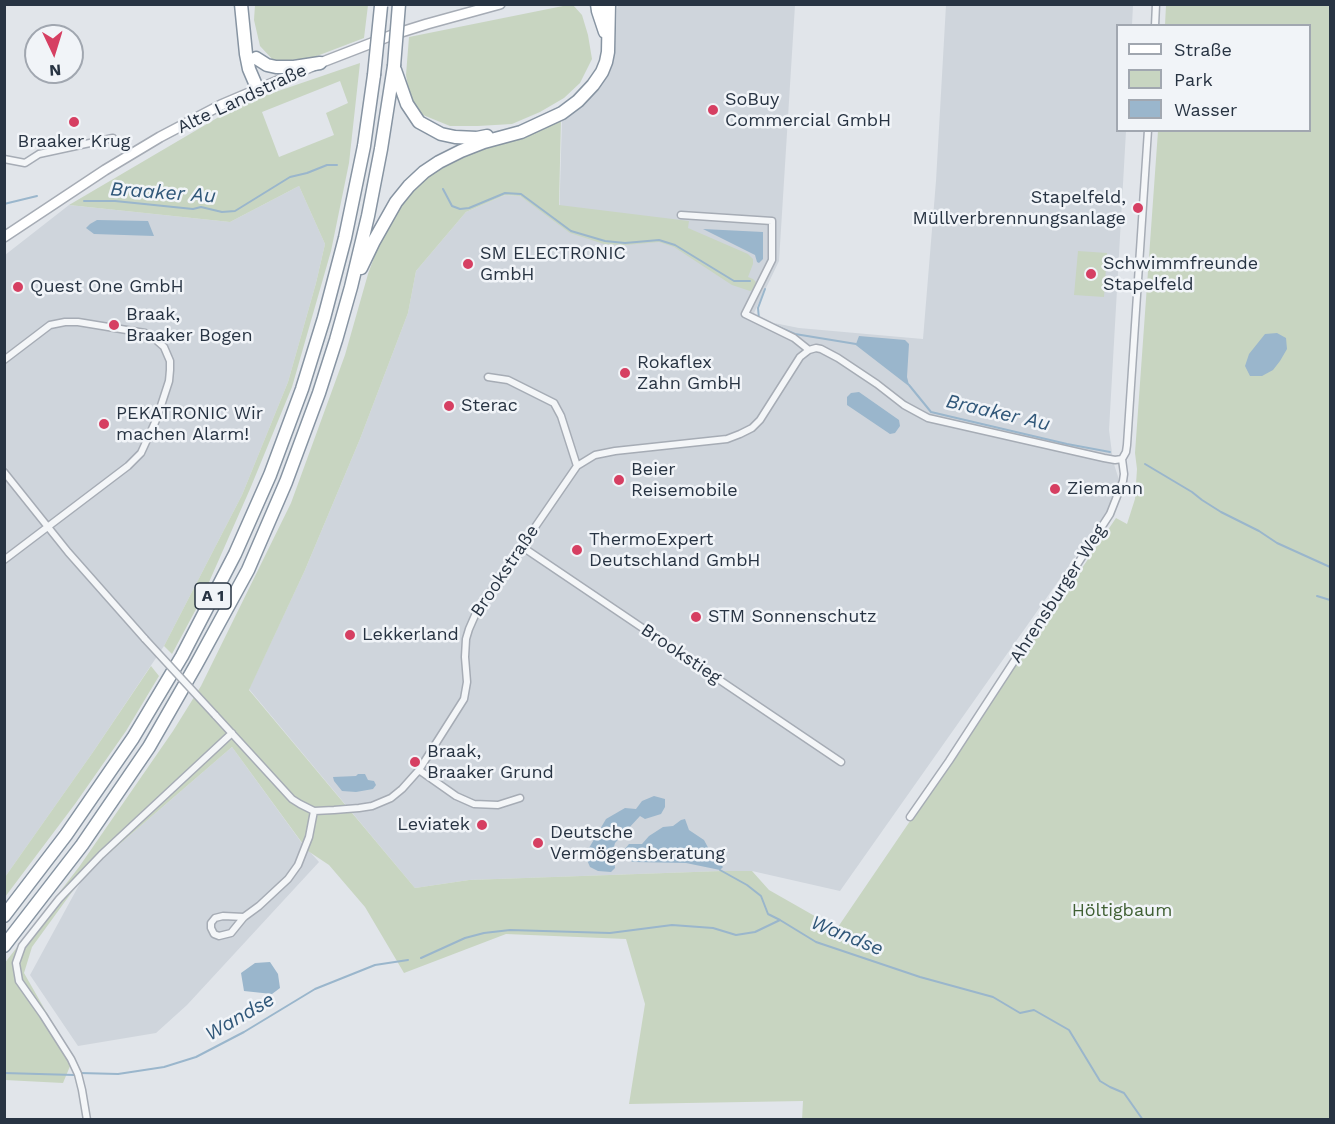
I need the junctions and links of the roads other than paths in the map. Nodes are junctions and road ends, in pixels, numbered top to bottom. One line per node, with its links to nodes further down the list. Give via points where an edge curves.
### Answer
1 (241, 4): 9 (highway)
2 (399, 4): 13 (highway, A 1, bridge)
3 (500, 4): 12 (main road, Alte Landstraße, via 395,34)
4 (609, 4): 10 (highway)
5 (1156, 4): 8 (street)
6 (381, 5): 37 (highway, A 1, bridge, via 364,146 350,215 324,318 270,475 235,554 170,677 73,826)
7 (595, 7): 10 (highway)
8 (1155, 24)
9 (245, 37): 11 (highway); 14 (highway, via 249,69)
10 (608, 41): 15 (highway, via 606,62 593,85 562,113)
11 (256, 58): 12 (highway, via 276,67); 14 (highway, via 262,78)
12 (320, 63): 14 (main road, Alte Landstraße)
13 (394, 66): 15 (highway, via 407,104 419,122 430,129 477,138); 21 (highway, A 1, via 379,160)
14 (258, 90): 20 (main road, Alte Landstraße, via 160,137)
15 (521, 132): 21 (highway, via 461,151 424,172 396,202)
16 (1148, 132): 25 (street, Ahrensburger Weg, via 1127,445)
17 (113, 138): 18 (street, via 39,154 25,163)
18 (4, 159)
19 (681, 215): 22 (street, via 772,221 772,260 746,314)
20 (4, 237)
21 (351, 287): 39 (highway, A 1, via 319,393 248,570 149,747 82,845)
22 (809, 350): 25 (street, via 821,349 838,358 928,418); 26 (street, Brookstraße, via 800,357 752,428 727,438 595,455)
23 (4, 360): 28 (street, via 50,325 78,322 145,333 164,346 170,362 167,388 141,453)
24 (488, 377): 26 (street, via 508,380 554,404)
25 (1122, 459): 36 (street, Ahrensburger Weg, via 1123,482 1110,514)
26 (578, 466): 29 (street, Brookstraße)
27 (4, 472): 28 (street)
28 (48, 527): 30 (street); 31 (street, bridge)
29 (521, 546): 32 (street, Brookstieg); 33 (street, Brookstraße, via 471,621 466,639 464,699)
30 (4, 560)
31 (232, 733): 35 (street, via 292,799); 40 (street, via 101,855 58,899 22,946 16,963 19,981 71,1059)
32 (841, 762)
33 (419, 770): 34 (street, via 474,804 498,805); 35 (street, Brookstraße, via 383,802 359,808)
34 (520, 798)
35 (314, 810): 38 (street, via 298,865 288,879)
36 (910, 817)
37 (4, 916)
38 (244, 917): 38 (street, via 215,918 211,928 219,936 231,933)
39 (4, 946)
40 (87, 1119)

